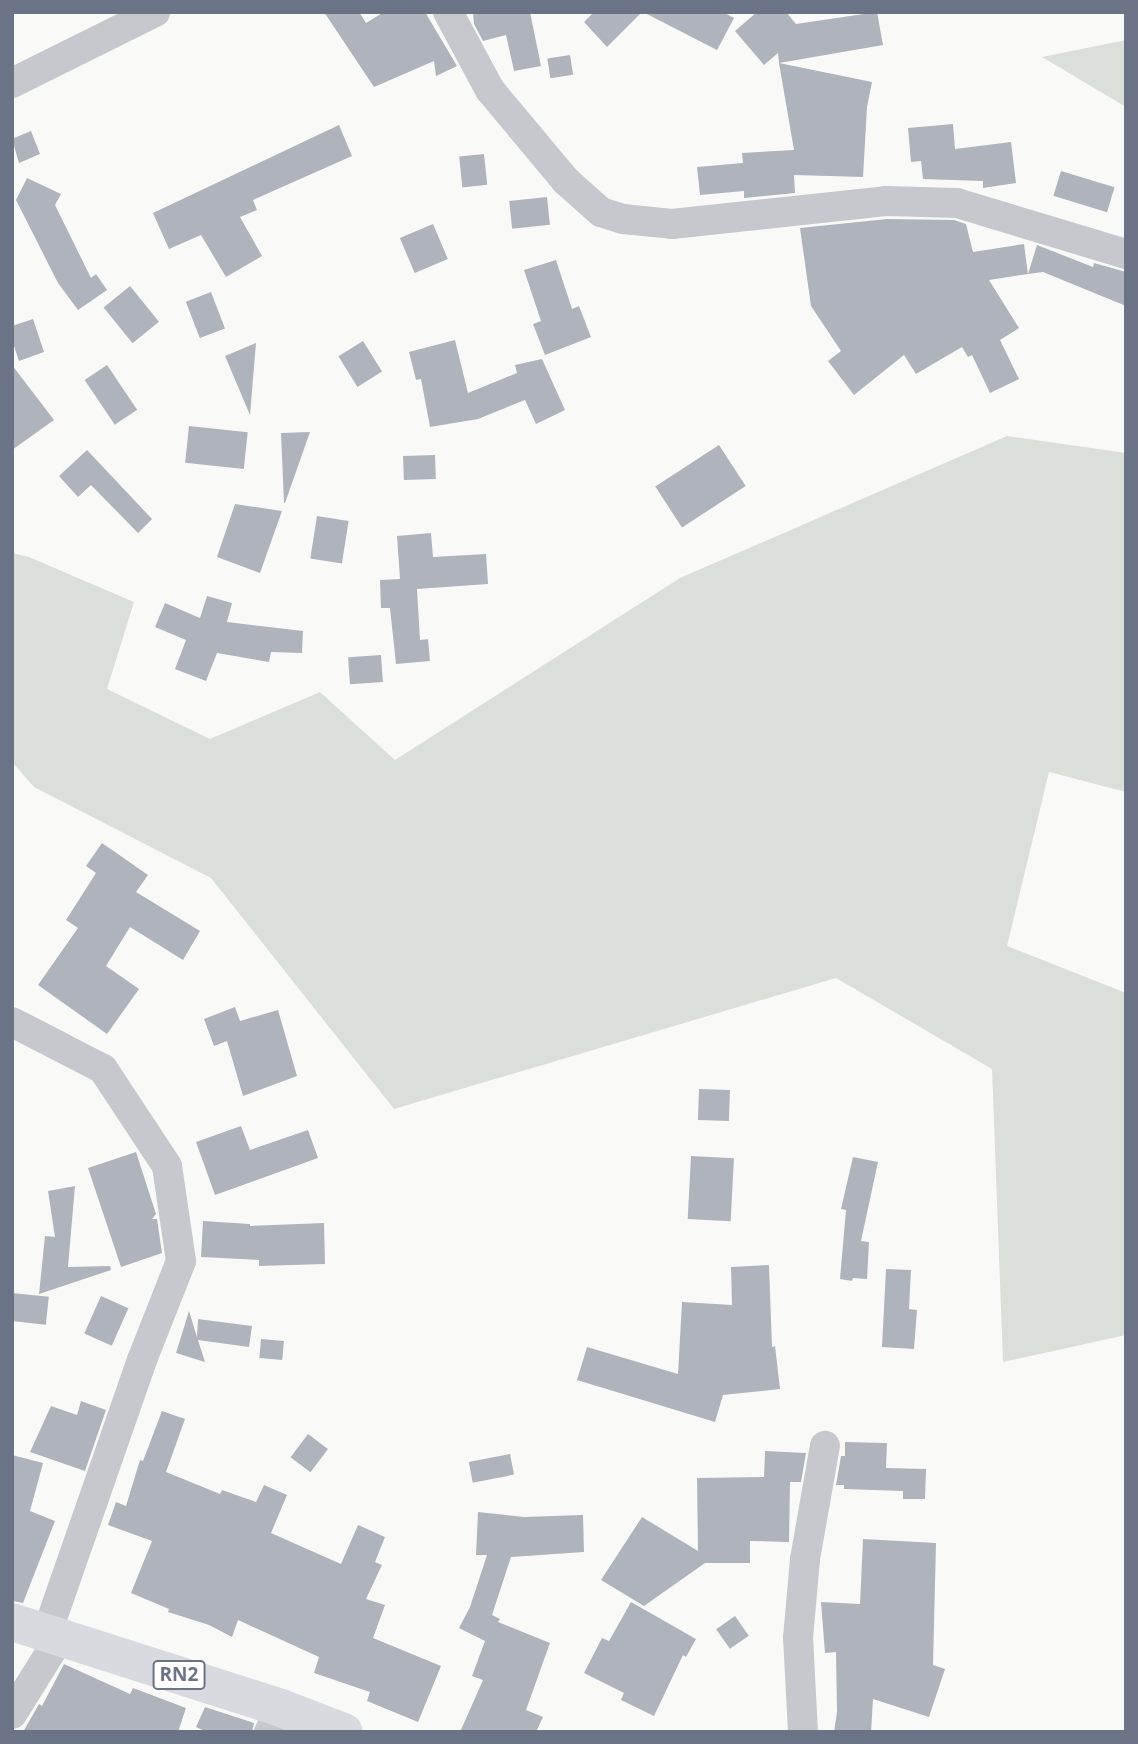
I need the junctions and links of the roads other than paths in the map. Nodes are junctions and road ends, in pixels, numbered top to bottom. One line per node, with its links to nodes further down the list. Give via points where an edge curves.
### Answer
1 (155, 12): 3 (street)
2 (448, 12): 4 (street, via 490,90 566,181 601,212 672,224 886,201 957,203)
3 (12, 83)
4 (1126, 254)
5 (12, 1022): 7 (street, via 103,1069 167,1166 181,1261)
6 (825, 1446): 11 (street, via 805,1559 798,1638)
7 (40, 1631): 8 (street); 9 (highway, RN2)
8 (12, 1714)
9 (275, 1720): 10 (highway, RN2)
10 (344, 1732)
11 (803, 1732)

